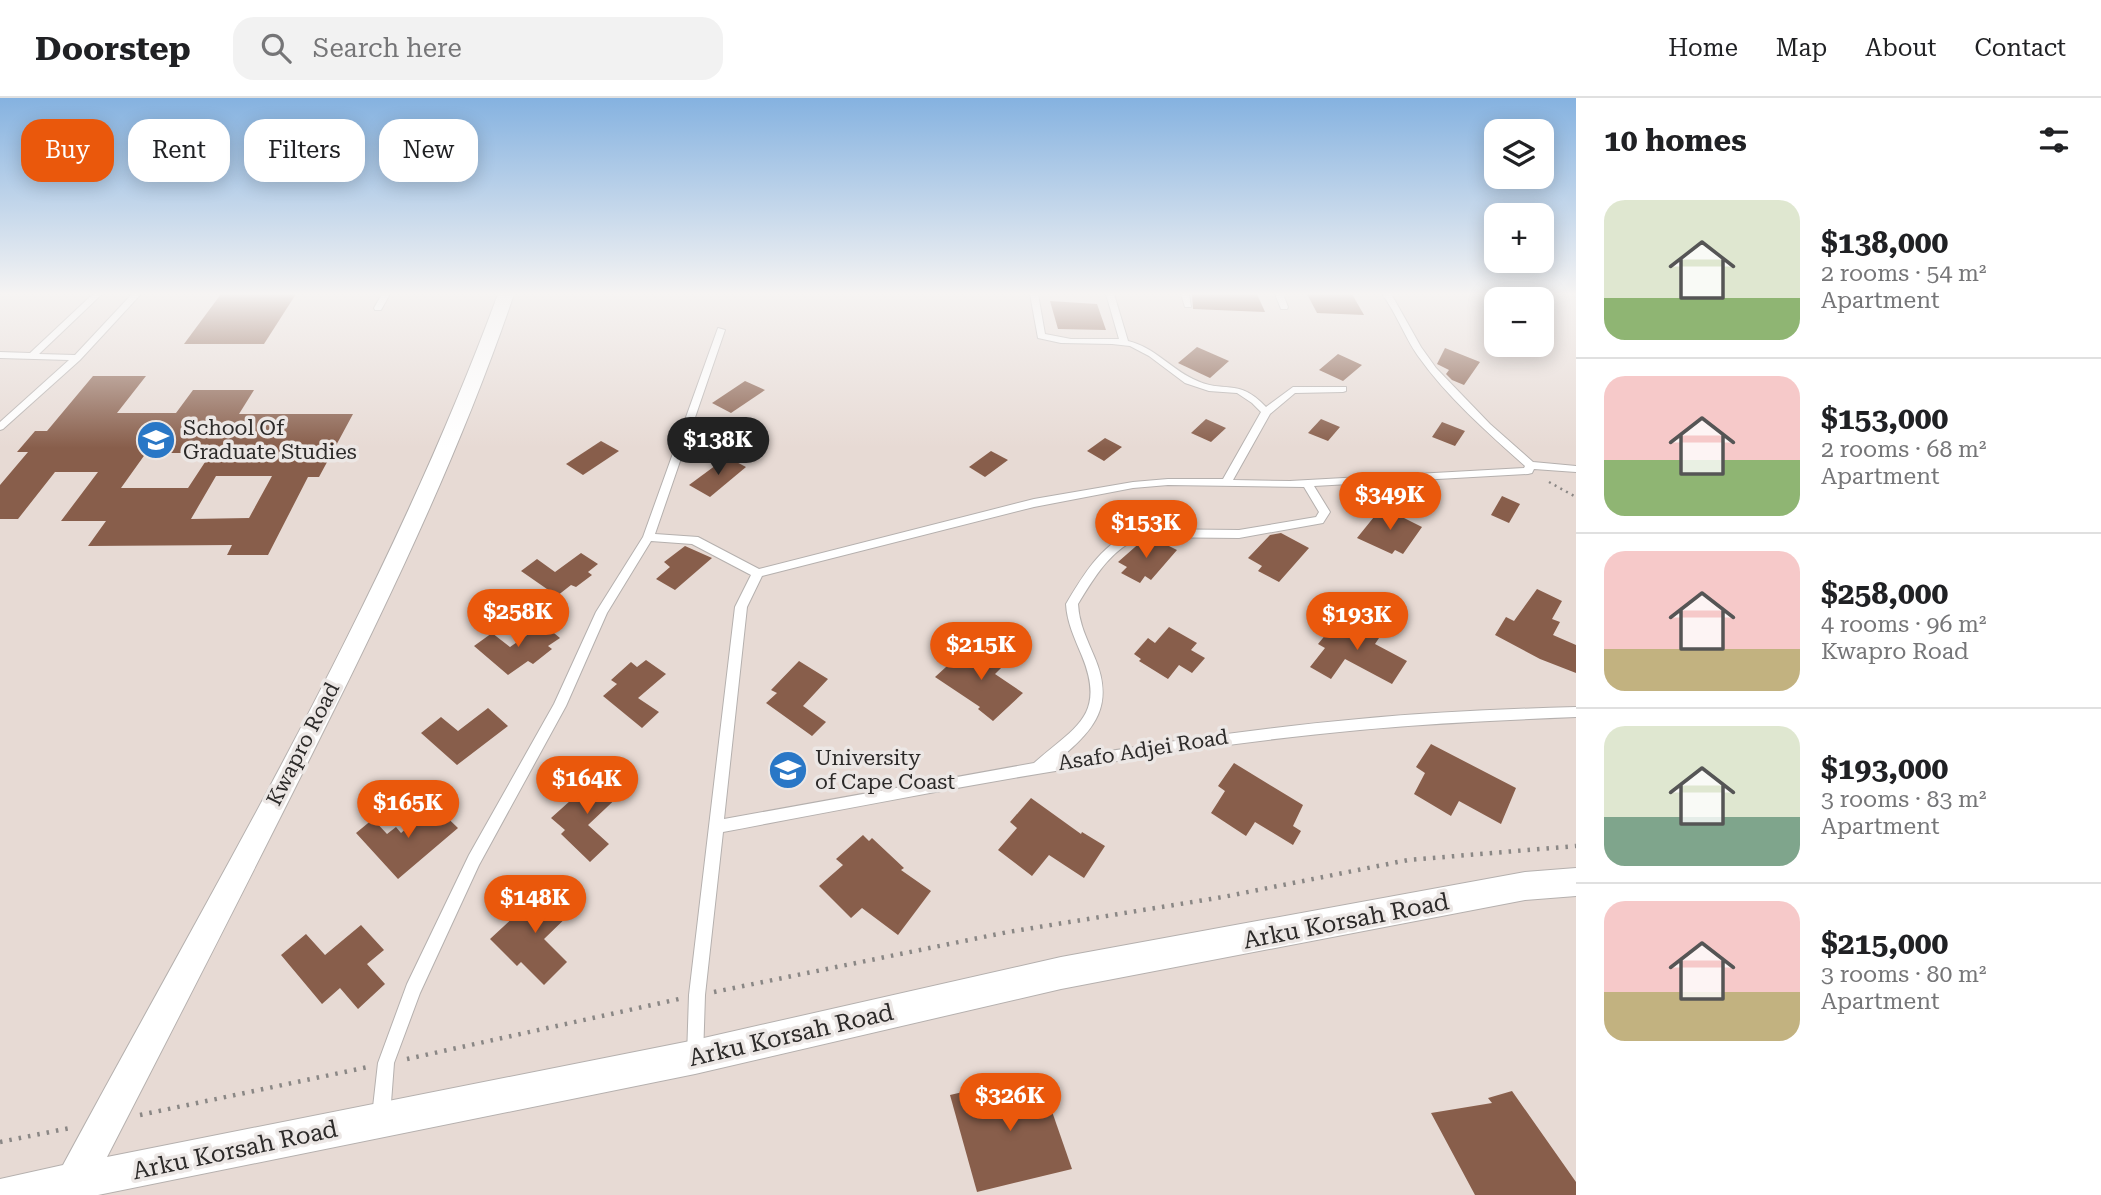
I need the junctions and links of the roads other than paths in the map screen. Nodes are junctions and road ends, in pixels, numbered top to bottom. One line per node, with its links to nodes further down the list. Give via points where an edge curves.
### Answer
1 (44, 345): 8 (lane)
2 (89, 345): 9 (lane)
3 (488, 345): 25 (street, Kwapro Road, via 460,422 410,534)
4 (715, 345): 17 (lane)
5 (1133, 345): 11 (lane, via 1198,385 1241,391)
6 (1416, 345): 13 (lane, via 1448,390)
7 (0, 355): 8 (lane)
8 (32, 356): 9 (lane)
9 (77, 358): 12 (lane)
10 (1343, 389): 11 (lane, via 1293,390)
11 (1266, 412): 15 (lane)
12 (0, 426)
13 (1529, 468): 14 (lane); 16 (lane)
14 (1576, 469)
15 (1226, 483): 16 (lane); 18 (lane, via 1168,482 1034,503)
16 (1307, 483): 20 (lane, via 1325,512 1319,520 1239,534 1142,533 1107,555 1072,604 1075,630 1096,678 1091,721)
17 (648, 537): 18 (lane, via 694,540); 24 (lane, via 602,612 560,706 459,889 386,1063)
18 (758, 573): 21 (lane, via 741,607)
19 (1576, 712): 20 (lane, Asafo Adjei Road, via 1466,713 1349,724 1240,735)
20 (1038, 766): 21 (lane, Asafo Adjei Road)
21 (715, 827): 23 (lane)
22 (1576, 882): 23 (street, Arku Korsah Road, via 1525,886 1061,973)
23 (695, 1056): 24 (street, Arku Korsah Road)
24 (381, 1120): 25 (street, Arku Korsah Road)
25 (74, 1182): 26 (street, Arku Korsah Road)
26 (6, 1195)

